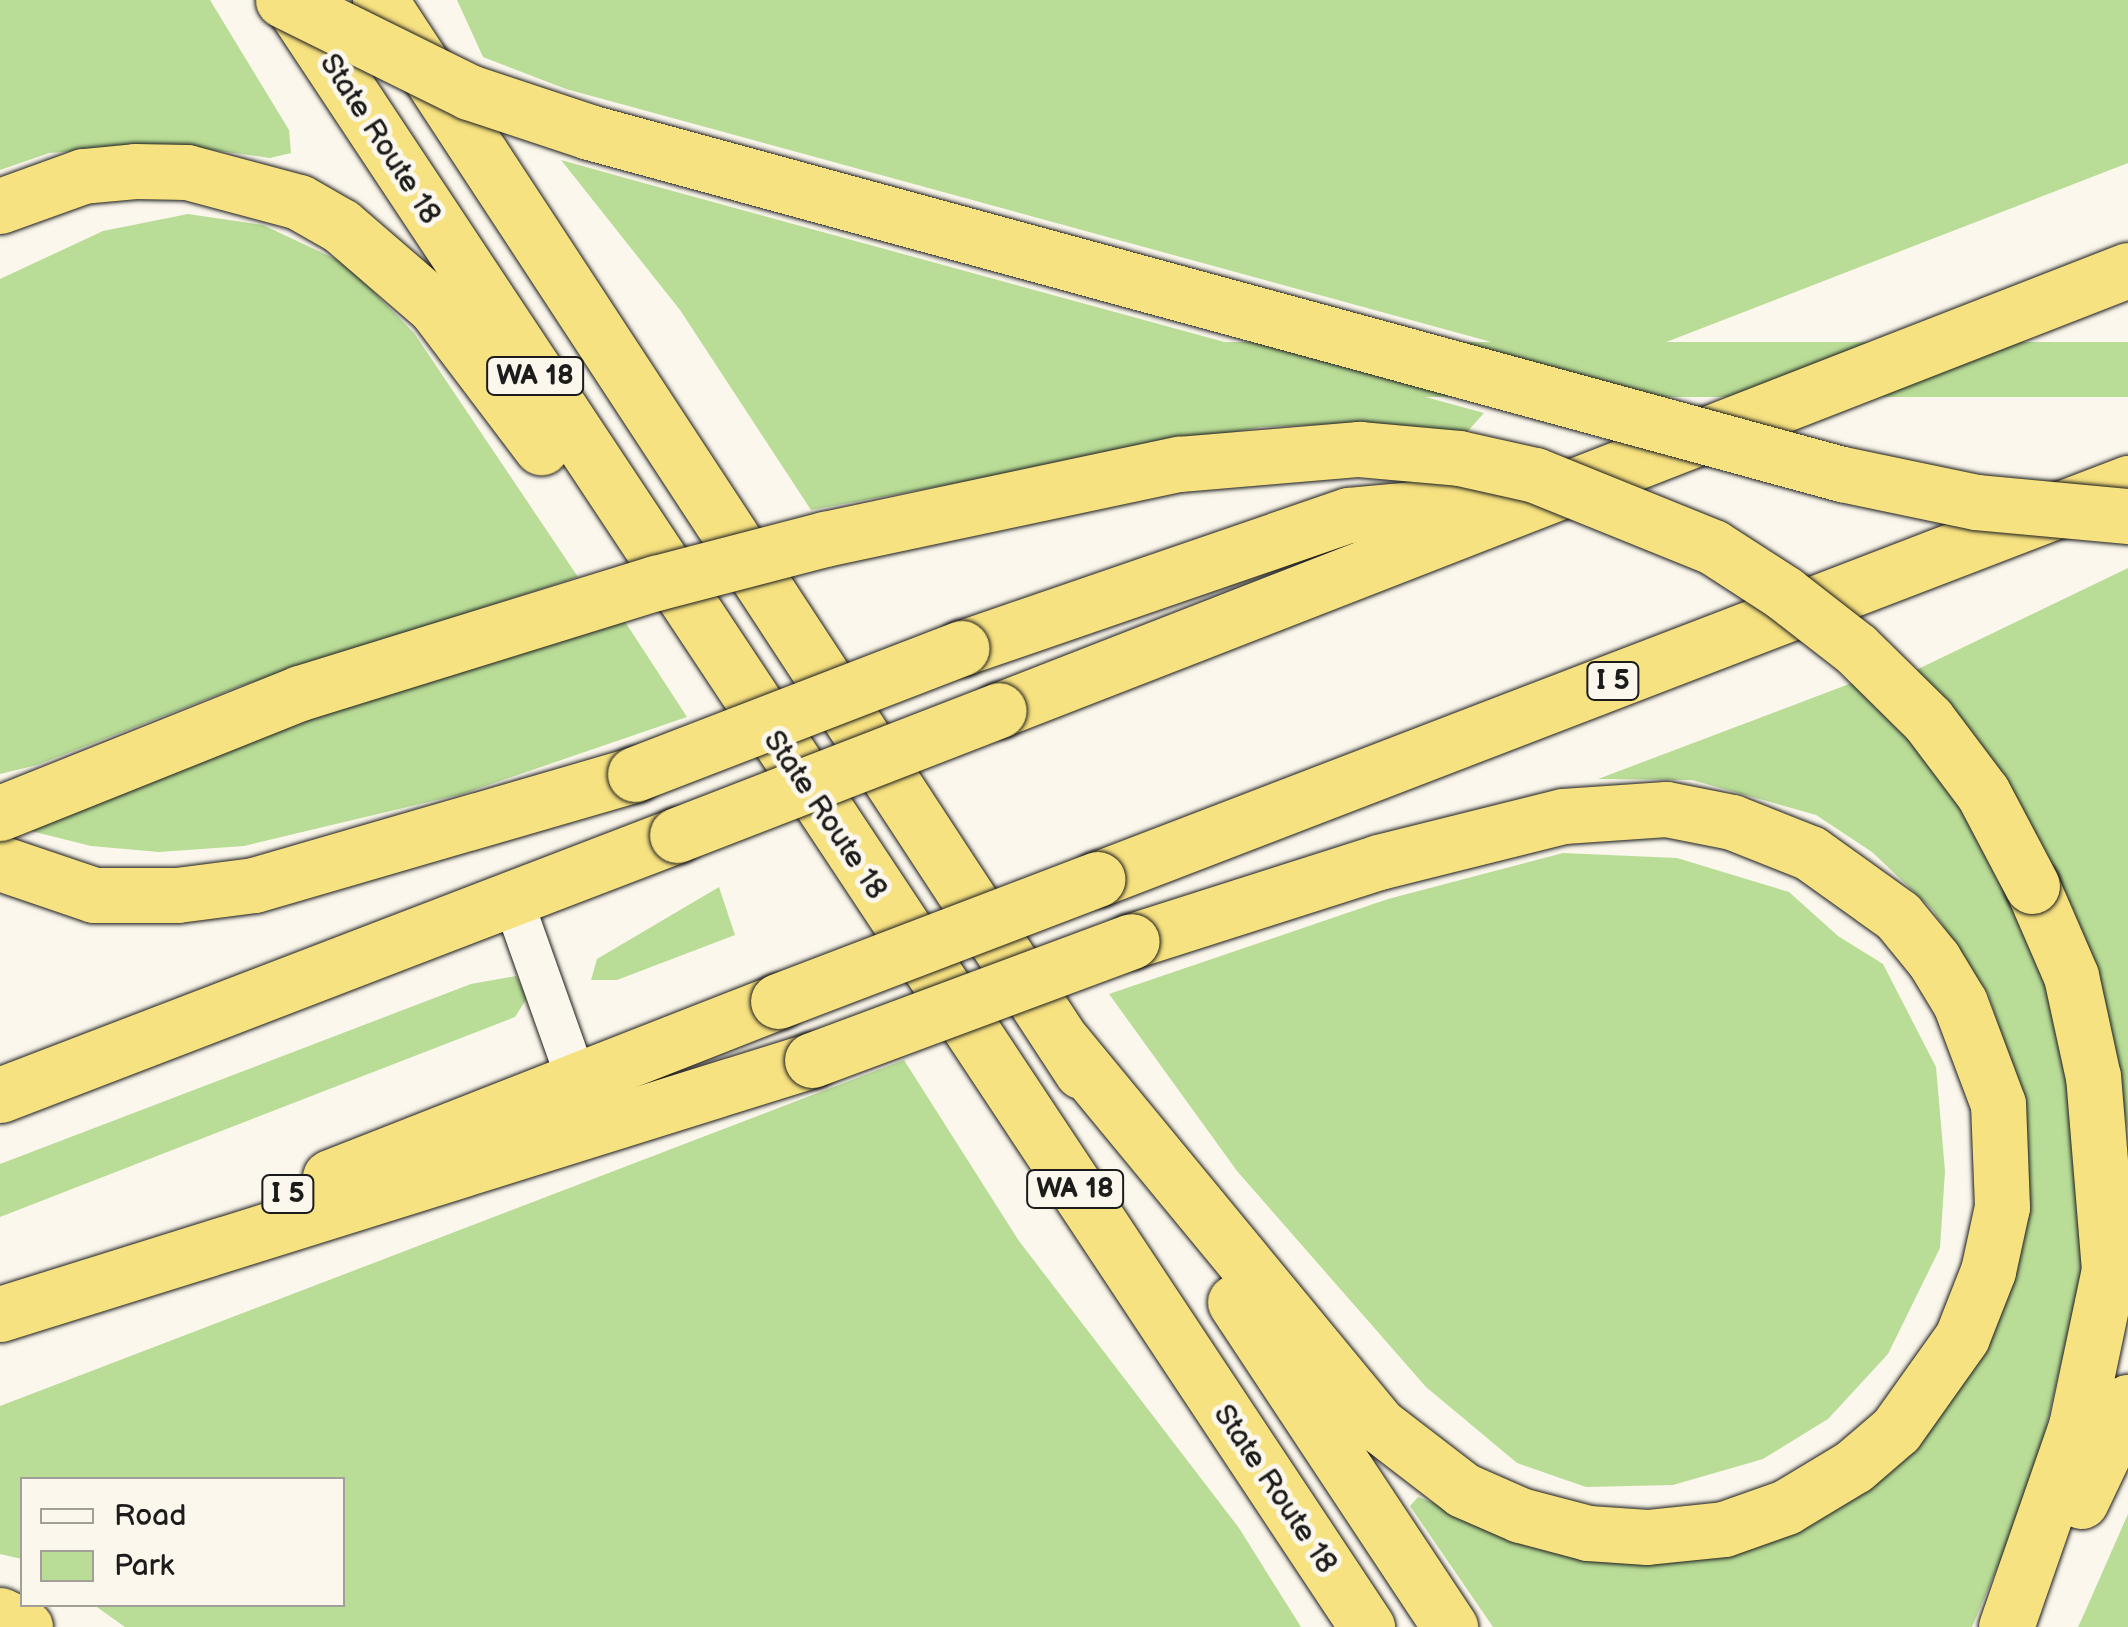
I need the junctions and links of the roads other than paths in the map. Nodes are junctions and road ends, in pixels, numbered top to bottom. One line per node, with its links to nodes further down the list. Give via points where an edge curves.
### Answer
1 (286, 0): 7 (highway, bridge, via 469,92 589,132 1842,474 1976,502); 8 (highway, State Route 18 / WA 18)
2 (380, 0): 12 (highway, WA 18)
3 (0, 206): 8 (highway, via 83,176 188,172 262,189 341,226 435,307 672,627)
4 (2128, 270): 6 (highway)
5 (2128, 483): 13 (highway, I 5, bridge)
6 (1539, 497): 10 (highway, bridge, via 1349,515 962,648 635,774 254,885 177,896 94,895); 11 (highway, bridge)
7 (2128, 516)
8 (782, 752): 19 (highway, State Route 18 / WA 18)
9 (0, 813): 21 (highway, bridge, via 300,692 656,584 842,536 1179,464 1359,449 1459,458 1536,474 1713,548 1856,648 1928,720 1983,793 2072,976 2094,1076 2110,1270 2076,1426)
10 (0, 863)
11 (512, 898): 13 (lane); 14 (highway)
12 (1062, 1042): 15 (highway, bridge, via 1380,1426 1463,1490 1520,1515 1588,1533 1647,1537 1724,1529 1786,1507 1854,1466 1896,1430 1962,1336 1988,1271 2002,1206 1998,1104 1960,1003 1898,916 1810,854 1732,822 1666,809 1562,816 1379,862 1132,941 812,1060); 20 (highway, WA 18)
13 (576, 1078): 15 (highway, I 5)
14 (0, 1095)
15 (0, 1312)
16 (2128, 1402): 21 (highway)
17 (0, 1616): 18 (highway)
18 (25, 1627)
19 (1367, 1627)
20 (1450, 1627)
21 (2010, 1627)

